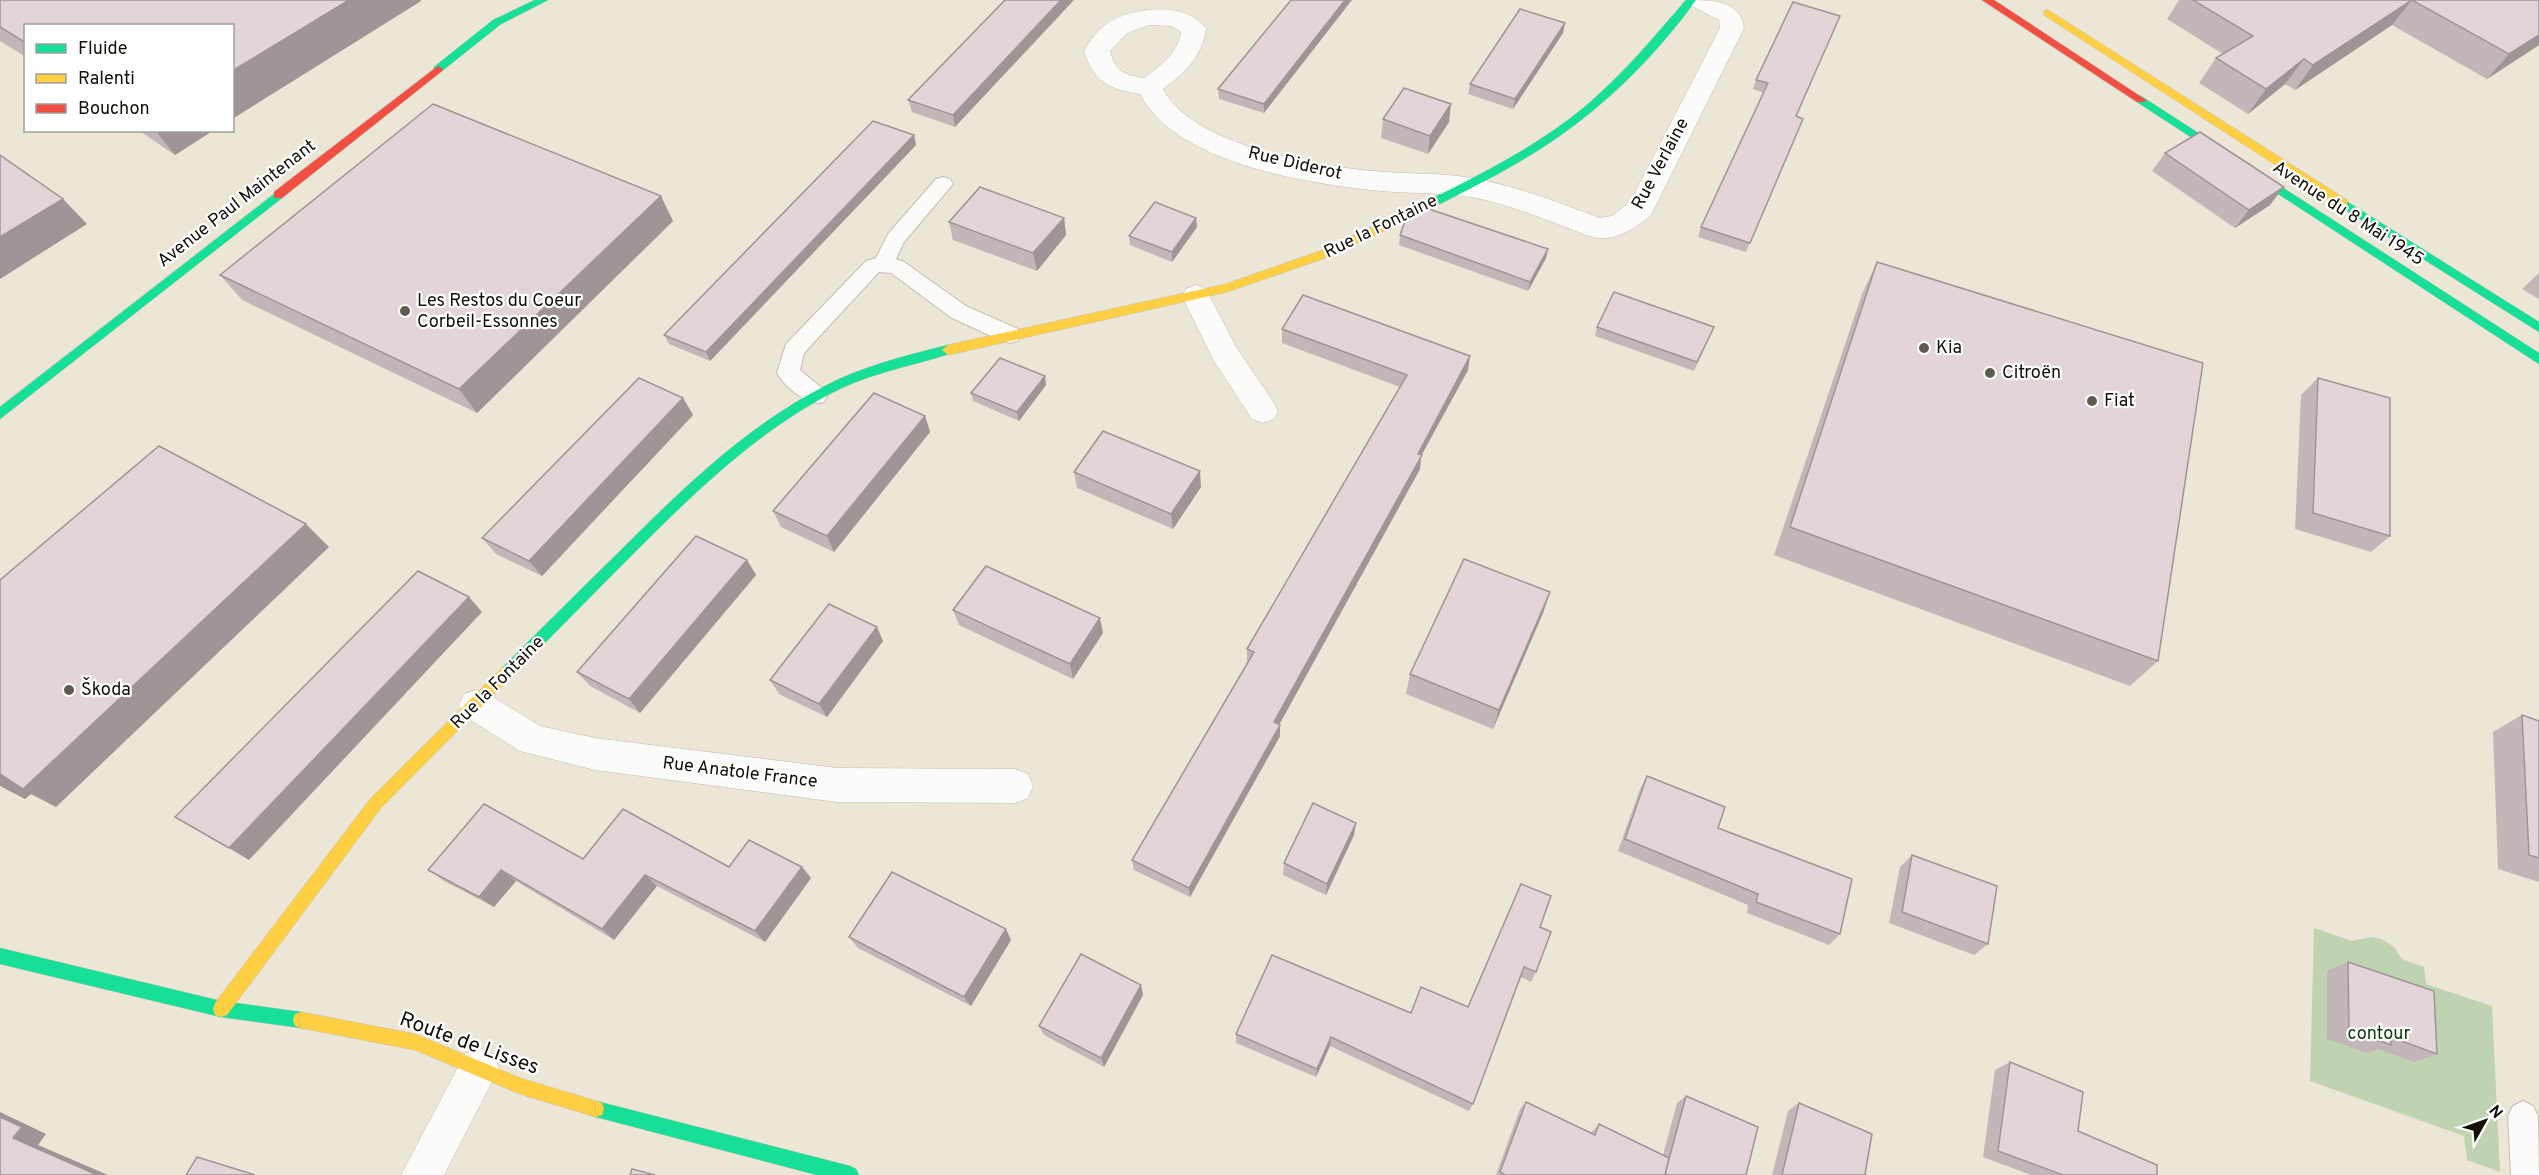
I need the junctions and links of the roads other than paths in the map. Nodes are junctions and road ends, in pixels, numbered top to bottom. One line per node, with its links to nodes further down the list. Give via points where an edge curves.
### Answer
1 (512, 0): 7 (street, Avenue Paul Maintenant)
2 (543, 0): 7 (street, Avenue Paul Maintenant)
3 (1691, 0): 10 (street, Rue la Fontaine, via 1644,57 1589,108 1531,149)
4 (1698, 0): 10 (street, Rue Verlaine, via 1731,17 1732,28 1641,208 1631,219 1612,228 1599,228)
5 (1987, 0): 15 (street, Avenue du 8 Mai 1945)
6 (2038, 6): 13 (street, Avenue du 8 Mai 1945)
7 (497, 22): 18 (street, Avenue Paul Maintenant)
8 (1149, 87): 10 (street, Rue Diderot, via 1162,110 1194,132 1229,148 1289,166 1345,176)
9 (943, 184): 11 (lane, via 895,238)
10 (1464, 186): 12 (street, Rue la Fontaine, via 1332,252 1269,276)
11 (884, 264): 14 (lane, via 897,267 959,312); 16 (lane, via 873,266 794,350 788,373)
12 (1196, 296): 14 (street, Rue la Fontaine); 17 (street, via 1224,353)
13 (2539, 328)
14 (1010, 335): 16 (street, Rue la Fontaine, via 892,365)
15 (2539, 359)
16 (816, 396): 19 (street, Rue la Fontaine, via 734,451 690,489)
17 (1263, 411)
18 (0, 414)
19 (476, 705): 20 (street, Rue Anatole France, via 532,740 595,754 837,785); 22 (street, Rue la Fontaine, via 376,803)
20 (1015, 786)
21 (0, 956): 22 (street, Route de Lisses)
22 (221, 1010): 23 (street, Route de Lisses, via 357,1029 415,1042)
23 (479, 1068): 25 (street); 26 (street, Route de Lisses, via 555,1098)
24 (2523, 1116): 27 (lane)
25 (422, 1175)
26 (850, 1175)
27 (2526, 1175)

